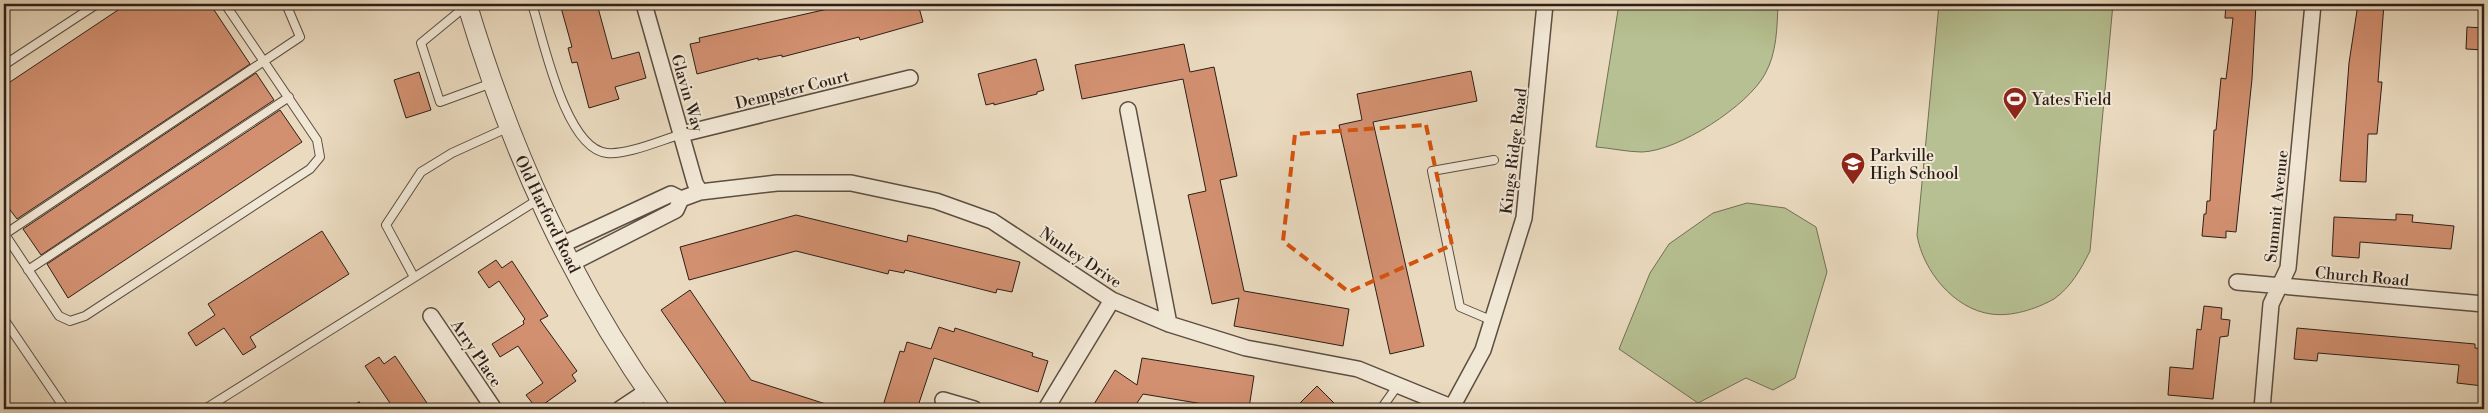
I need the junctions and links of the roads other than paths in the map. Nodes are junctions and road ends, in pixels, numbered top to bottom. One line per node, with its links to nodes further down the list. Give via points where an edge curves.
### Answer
1 (97, 4): 10 (lane)
2 (225, 4): 9 (lane)
3 (286, 4): 9 (lane, via 300,37)
4 (467, 4): 12 (street, Old Harford Road); 12 (lane, via 421,42 440,102)
5 (532, 4): 16 (lane, via 563,107 589,145 607,153 630,150)
6 (644, 4): 16 (street, Glavin Way)
7 (1545, 4): 32 (street, Kings Ridge Road, via 1524,218)
8 (2313, 4): 27 (street, Summit Avenue, via 2288,268)
9 (264, 60): 13 (lane); 21 (lane)
10 (4, 65)
11 (910, 78): 16 (street, Dempster Court)
12 (492, 83): 15 (street, Old Harford Road)
13 (289, 97): 24 (lane); 24 (lane, via 317,140 320,157 310,169 85,316 70,322 59,316)
14 (1128, 110): 33 (street)
15 (507, 128): 19 (street, Old Harford Road); 25 (lane, via 452,153 421,172 386,225)
16 (682, 134): 18 (street, Glavin Way)
17 (1494, 160): 32 (lane, via 1432,171 1460,307)
18 (700, 192): 20 (street, Nunley Drive); 28 (street, Nunley Drive, via 777,183 851,183 936,200 1006,228)
19 (539, 199): 22 (street, Old Harford Road); 25 (lane)
20 (682, 199): 22 (street, Nunley Drive, via 671,194); 23 (street, Nunley Drive, via 676,210)
21 (4, 233): 24 (lane)
22 (561, 245): 23 (street, Old Harford Road)
23 (570, 264): 35 (street, Old Harford Road)
24 (28, 270)
25 (414, 277): 39 (lane)
26 (2237, 282): 27 (street, Church Road)
27 (2280, 286): 29 (street, Church Road); 46 (street, Summit Avenue, via 2271,304)
28 (1112, 300): 33 (street, Nunley Drive); 44 (street)
29 (2484, 304)
30 (431, 316): 40 (street, Arry Place)
31 (4, 319): 38 (lane)
32 (1493, 321): 37 (street, Kings Ridge Road, via 1483,350)
33 (1169, 324): 34 (street, Nunley Drive, via 1246,348 1358,368)
34 (1398, 385): 37 (street, Nunley Drive); 45 (lane)
35 (647, 391): 41 (street); 42 (street, Old Harford Road)
36 (943, 400): 43 (street)
37 (1453, 408)
38 (65, 409)
39 (205, 409)
40 (494, 409)
41 (620, 409)
42 (660, 409)
43 (974, 409)
44 (1046, 409)
45 (1381, 409)
46 (2262, 409)

